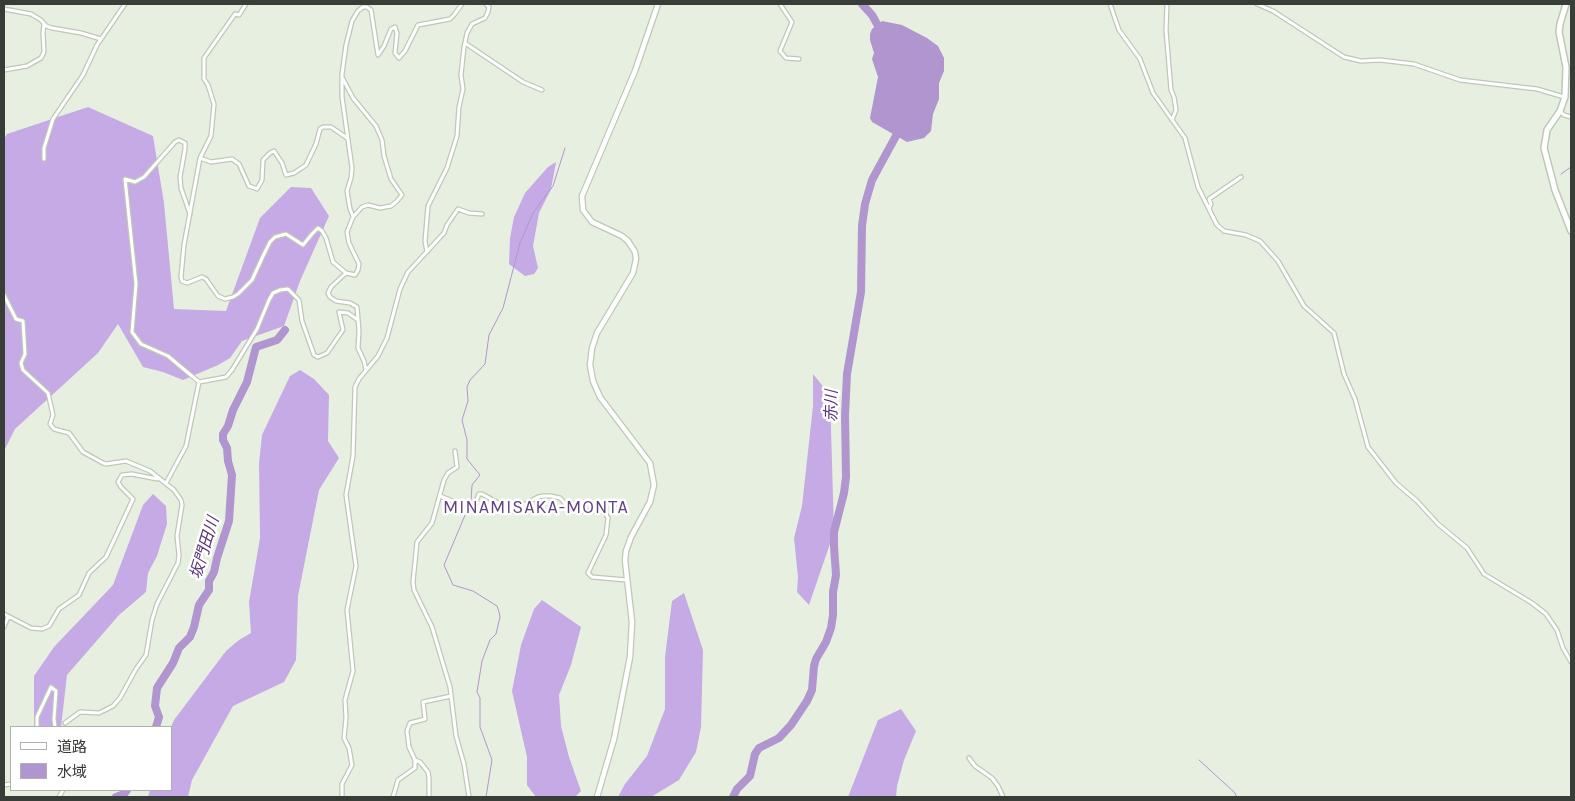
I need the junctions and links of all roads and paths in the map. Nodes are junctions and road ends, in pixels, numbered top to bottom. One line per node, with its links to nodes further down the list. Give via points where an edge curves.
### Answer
1 (125, 4): 13 (street)
2 (246, 4): 24 (street, via 239,15 235,14 204,58 204,79 212,94 214,114 211,136)
3 (462, 4): 17 (street, via 450,19 418,25 399,58 395,53 395,28 378,55 371,10 367,6 362,7 352,21 348,36)
4 (486, 4): 14 (street, via 489,8 485,18 472,24)
5 (658, 4): 42 (street, via 635,71 582,196 587,216 598,226 628,241 636,259 633,273 597,333 590,365 595,389 646,457 654,478 650,502 626,551)
6 (780, 4): 15 (street, via 792,22 780,51 786,58)
7 (1110, 4): 22 (street, via 1119,30 1140,59 1153,93)
8 (1167, 4): 22 (street, via 1171,90 1176,110)
9 (1257, 4): 19 (street, via 1344,57 1361,61 1406,62 1460,80 1537,88)
10 (1566, 4): 19 (main road, via 1559,32 1566,67)
11 (4, 9): 12 (street, via 31,14)
12 (44, 23): 13 (street, via 52,28); 16 (street, via 41,58 27,66)
13 (100, 39): 25 (street, via 83,75 53,118)
14 (465, 43): 18 (street, via 523,82); 32 (street, via 457,136 447,168 428,206)
15 (799, 59)
16 (4, 70)
17 (343, 79): 23 (street); 30 (street, via 353,98 376,126 391,179 402,195 391,206 368,205)
18 (542, 90)
19 (1565, 97): 20 (main road)
20 (1560, 111): 21 (street); 31 (main road, via 1547,130 1544,148 1555,190)
21 (1571, 117)
22 (1172, 120): 27 (street, via 1185,138 1198,187)
23 (348, 139): 24 (street, via 331,127 323,127 306,165 286,175 282,162 274,152 270,153 263,160 262,180 257,189 249,186 239,164 232,159 211,162); 30 (street, via 352,174 347,191)
24 (200, 158): 28 (street)
25 (44, 159)
26 (1241, 177): 27 (street, via 1209,199)
27 (1208, 209): 46 (street, via 1222,229 1260,241 1278,260 1304,306 1334,333 1368,447 1385,470 1438,524 1467,548 1484,574 1546,614)
28 (190, 214): 33 (street, via 180,277 187,283 202,277 218,296 225,299 238,294 252,280 270,242 280,234 286,234 303,245 318,228 326,238 333,262); 37 (street, via 181,188 185,149 179,140 144,177 135,182 125,179 136,284 132,332 141,344 168,356)
29 (482, 214): 32 (street, via 458,209 444,233)
30 (353, 217): 33 (street, via 348,232 349,244 359,264 355,275)
31 (1571, 231)
32 (427, 252): 36 (street, via 404,278 387,338)
33 (346, 274): 35 (street, via 331,286 328,293 336,301 357,307)
34 (4, 295): 39 (street, via 16,319 23,321 23,370 48,393 53,415 50,424 54,429 69,433 83,452 103,463 126,461 150,471)
35 (358, 320): 36 (street, via 358,348); 37 (street, via 348,313 339,312 343,330 327,353 318,357 314,355 302,321 299,300 288,289 280,290 268,300 257,329 226,377)
36 (366, 371): 53 (street, via 353,394 353,456 346,495 356,566 347,610 353,671 345,700 344,738 352,765 342,784)
37 (199, 382): 40 (street, via 186,446)
38 (455, 451): 41 (street, via 457,467 444,480)
39 (158, 479): 40 (street); 44 (street, via 122,475 118,482 133,499 106,557 89,573 79,595 59,609 49,626 38,629)
40 (166, 484): 48 (street, via 177,494 182,505 177,536 178,563 155,612 146,655 113,706 99,713 80,712)
41 (440, 496): 42 (street, via 472,509 479,494 513,511 543,496 560,498 571,510 605,513 608,518 606,534 588,573 592,577); 47 (street, via 432,523 417,542 413,582 432,627)
42 (626, 580): 57 (street, via 632,622 630,657 614,739)
43 (4, 614): 44 (street)
44 (8, 617): 45 (street)
45 (4, 627)
46 (1571, 662)
47 (451, 696): 52 (street, via 423,702 425,719 410,723 407,731 409,747); 56 (street)
48 (65, 723)
49 (37, 726): 50 (street, via 37,717 51,687 56,691)
50 (55, 726)
51 (969, 758): 58 (street, via 995,782)
52 (415, 760): 54 (street, via 415,768 398,780); 55 (street, via 428,772)
53 (342, 797)
54 (393, 797)
55 (429, 797)
56 (469, 797)
57 (597, 797)
58 (1003, 797)

